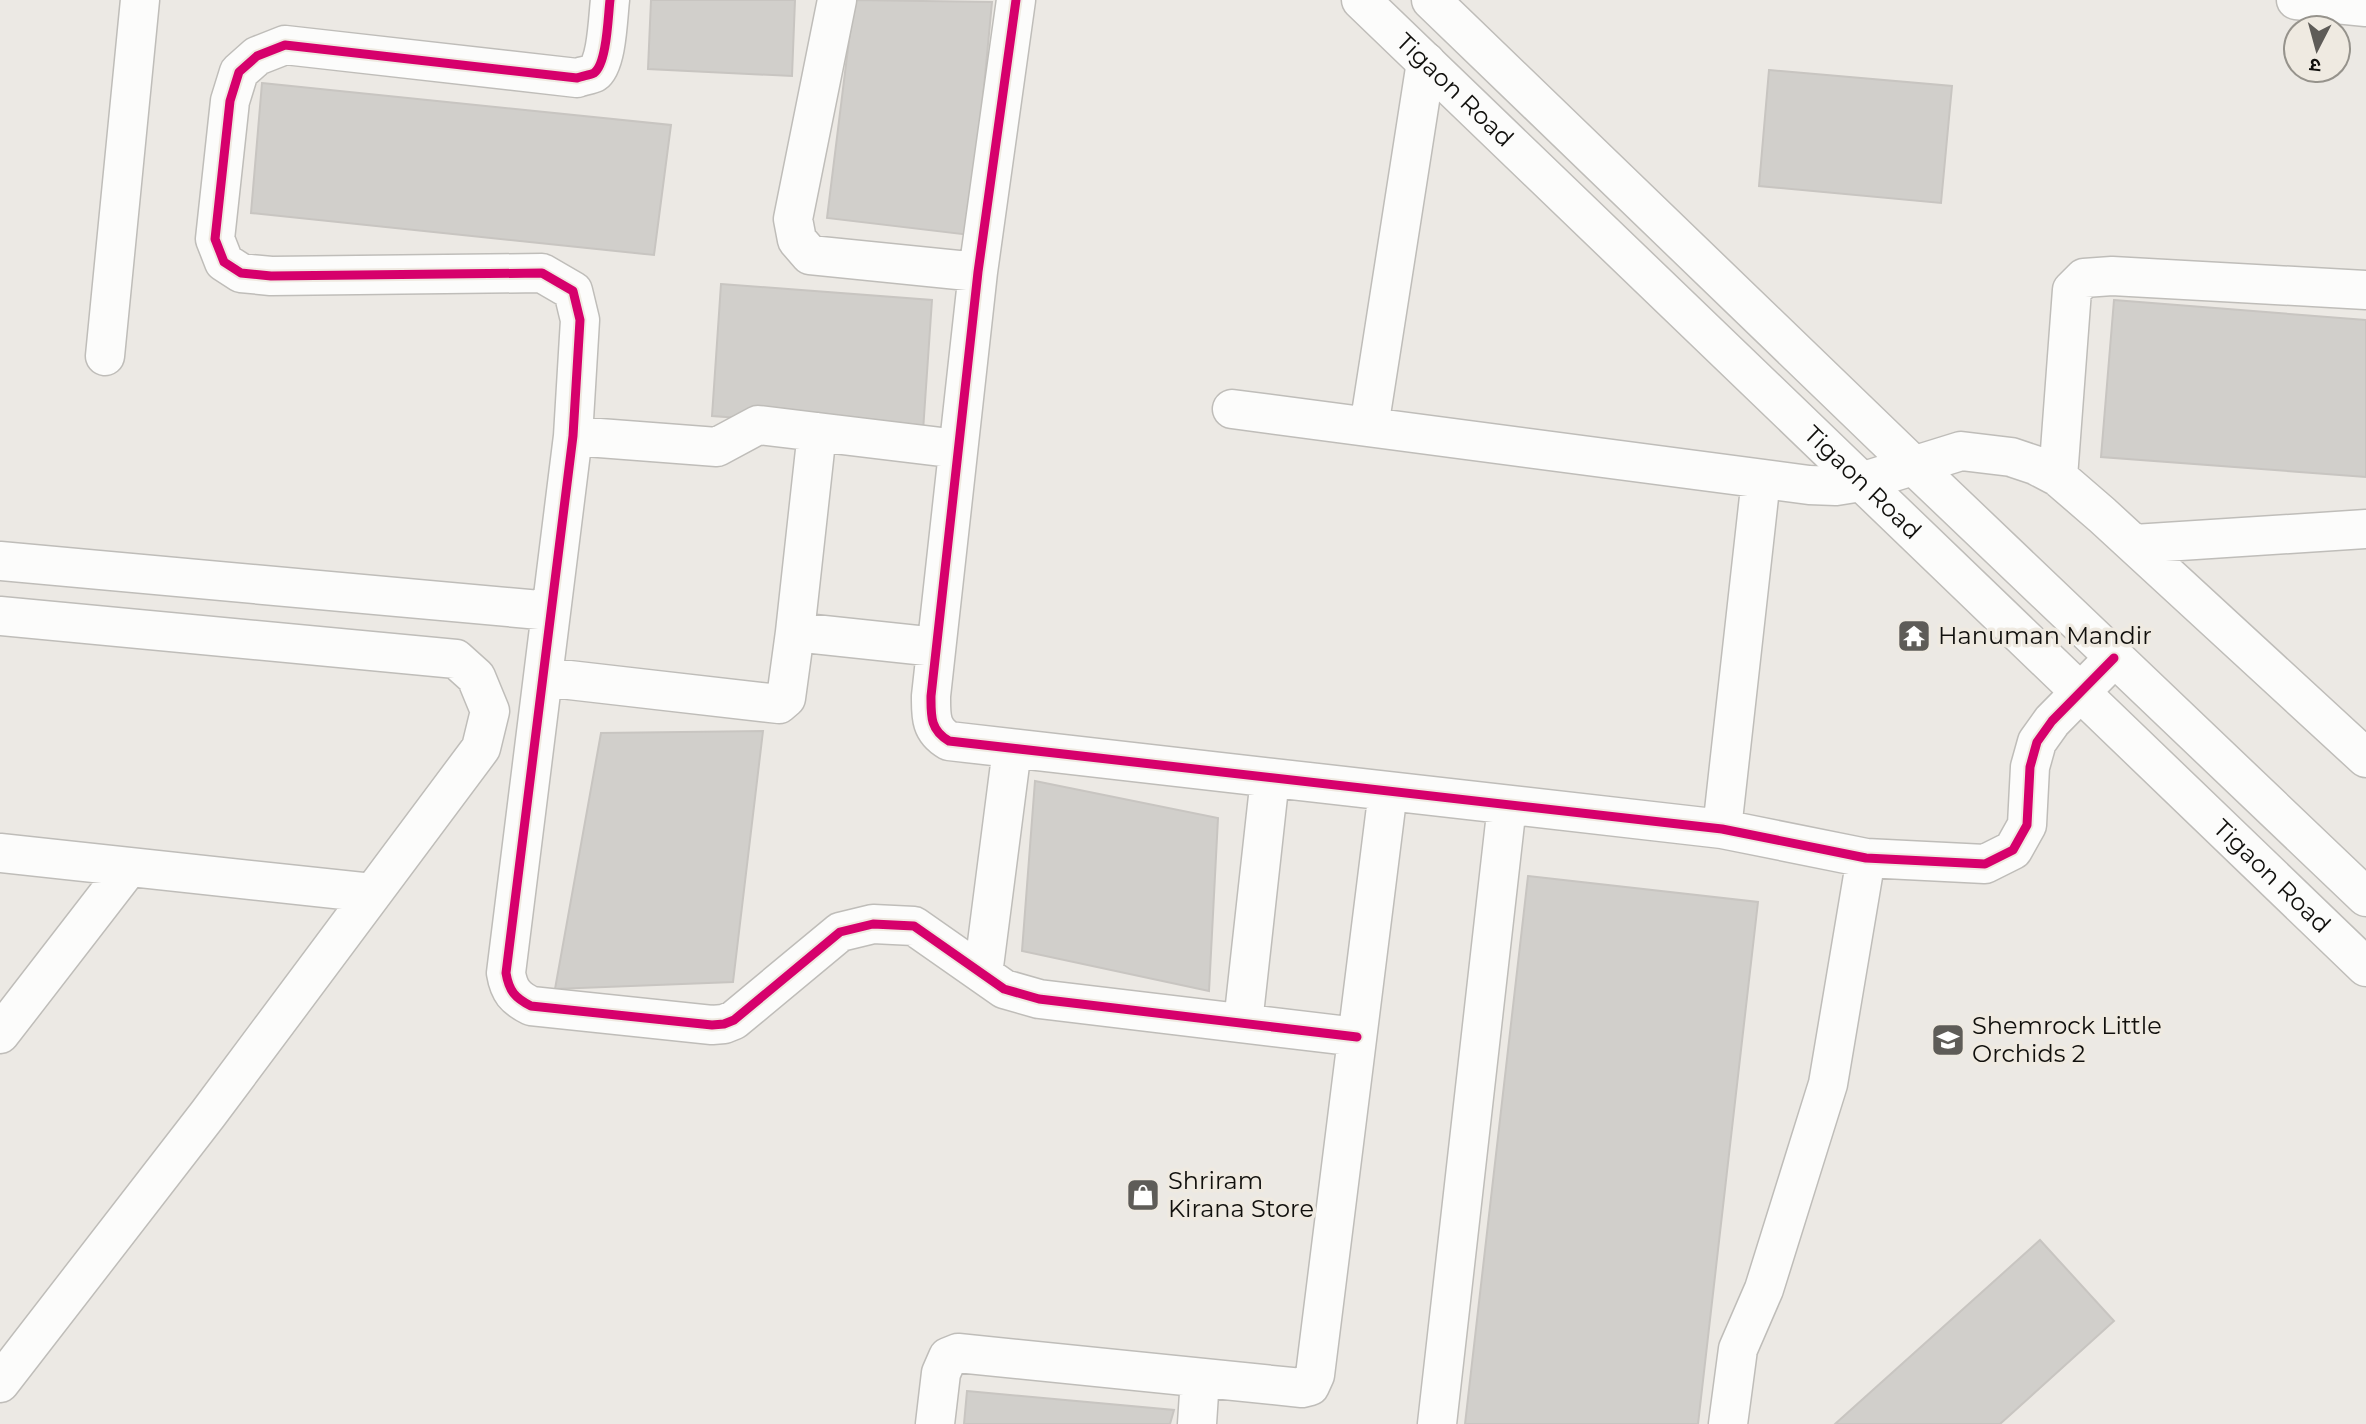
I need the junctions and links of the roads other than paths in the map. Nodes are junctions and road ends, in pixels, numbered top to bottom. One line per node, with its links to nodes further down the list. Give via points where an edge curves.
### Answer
1 (140, 0): 12 (street)
2 (610, 0): 16 (street, via 600,67 577,78 285,45 257,56 239,72 230,101 215,239 224,262 241,273 542,274 573,291 580,320)
3 (837, 0): 10 (street, via 793,219 797,240 810,255)
4 (1016, 0): 10 (street)
5 (1361, 0): 9 (street, Tigaon Road)
6 (1431, 0): 18 (street, Tigaon Road)
7 (2296, 0): 8 (street)
8 (2366, 7)
9 (1426, 62): 14 (street); 21 (street, Tigaon Road)
10 (978, 272): 17 (street)
11 (2366, 290): 19 (street, via 2084,278 2072,290)
12 (105, 356)
13 (1232, 409): 14 (street)
14 (1369, 428): 20 (street)
15 (817, 432): 16 (street, via 758,425 717,447); 17 (street); 27 (street)
16 (573, 436): 25 (street)
17 (958, 449): 28 (street)
18 (1913, 466): 19 (street, via 1961,451 2011,457); 21 (street); 29 (street, Tigaon Road)
19 (2057, 477): 23 (street)
20 (1761, 479): 21 (street, via 1823,486); 37 (street)
21 (1861, 482): 31 (street, Tigaon Road)
22 (2366, 528): 23 (street)
23 (2134, 544): 33 (street)
24 (0, 561): 25 (street)
25 (551, 611): 30 (street)
26 (0, 616): 41 (street, via 456,659 476,677 489,711 481,748)
27 (795, 632): 28 (street); 30 (street, via 786,698 779,704)
28 (936, 647): 32 (street, via 931,718 938,735 949,741)
29 (2114, 657): 31 (street); 42 (street, Tigaon Road)
30 (543, 677): 44 (street, via 506,973 509,988 518,999 531,1006 724,1024 841,932 873,924 914,926)
31 (2081, 692): 39 (street, via 2037,742 2030,767 2027,825 2014,850 1985,864); 43 (street, Tigaon Road)
32 (1012, 749): 34 (street); 44 (street)
33 (2365, 756)
34 (1270, 778): 35 (street); 45 (street)
35 (1388, 791): 36 (street); 47 (street)
36 (1507, 805): 37 (street); 52 (street)
37 (1722, 829): 39 (street)
38 (0, 853): 40 (street)
39 (1866, 858): 53 (street, via 1828,1084 1764,1289 1738,1349)
40 (129, 867): 41 (street); 46 (street)
41 (372, 893): 49 (street)
42 (2366, 897)
43 (2366, 967)
44 (983, 974): 45 (street, via 1004,989 1039,999)
45 (1243, 1023): 47 (street)
46 (0, 1034)
47 (1357, 1037): 48 (street, via 1310,1386)
48 (1200, 1378): 50 (street, via 958,1353 948,1357 941,1373); 51 (street)
49 (0, 1383)
50 (935, 1424)
51 (1196, 1424)
52 (1437, 1424)
53 (1728, 1424)

